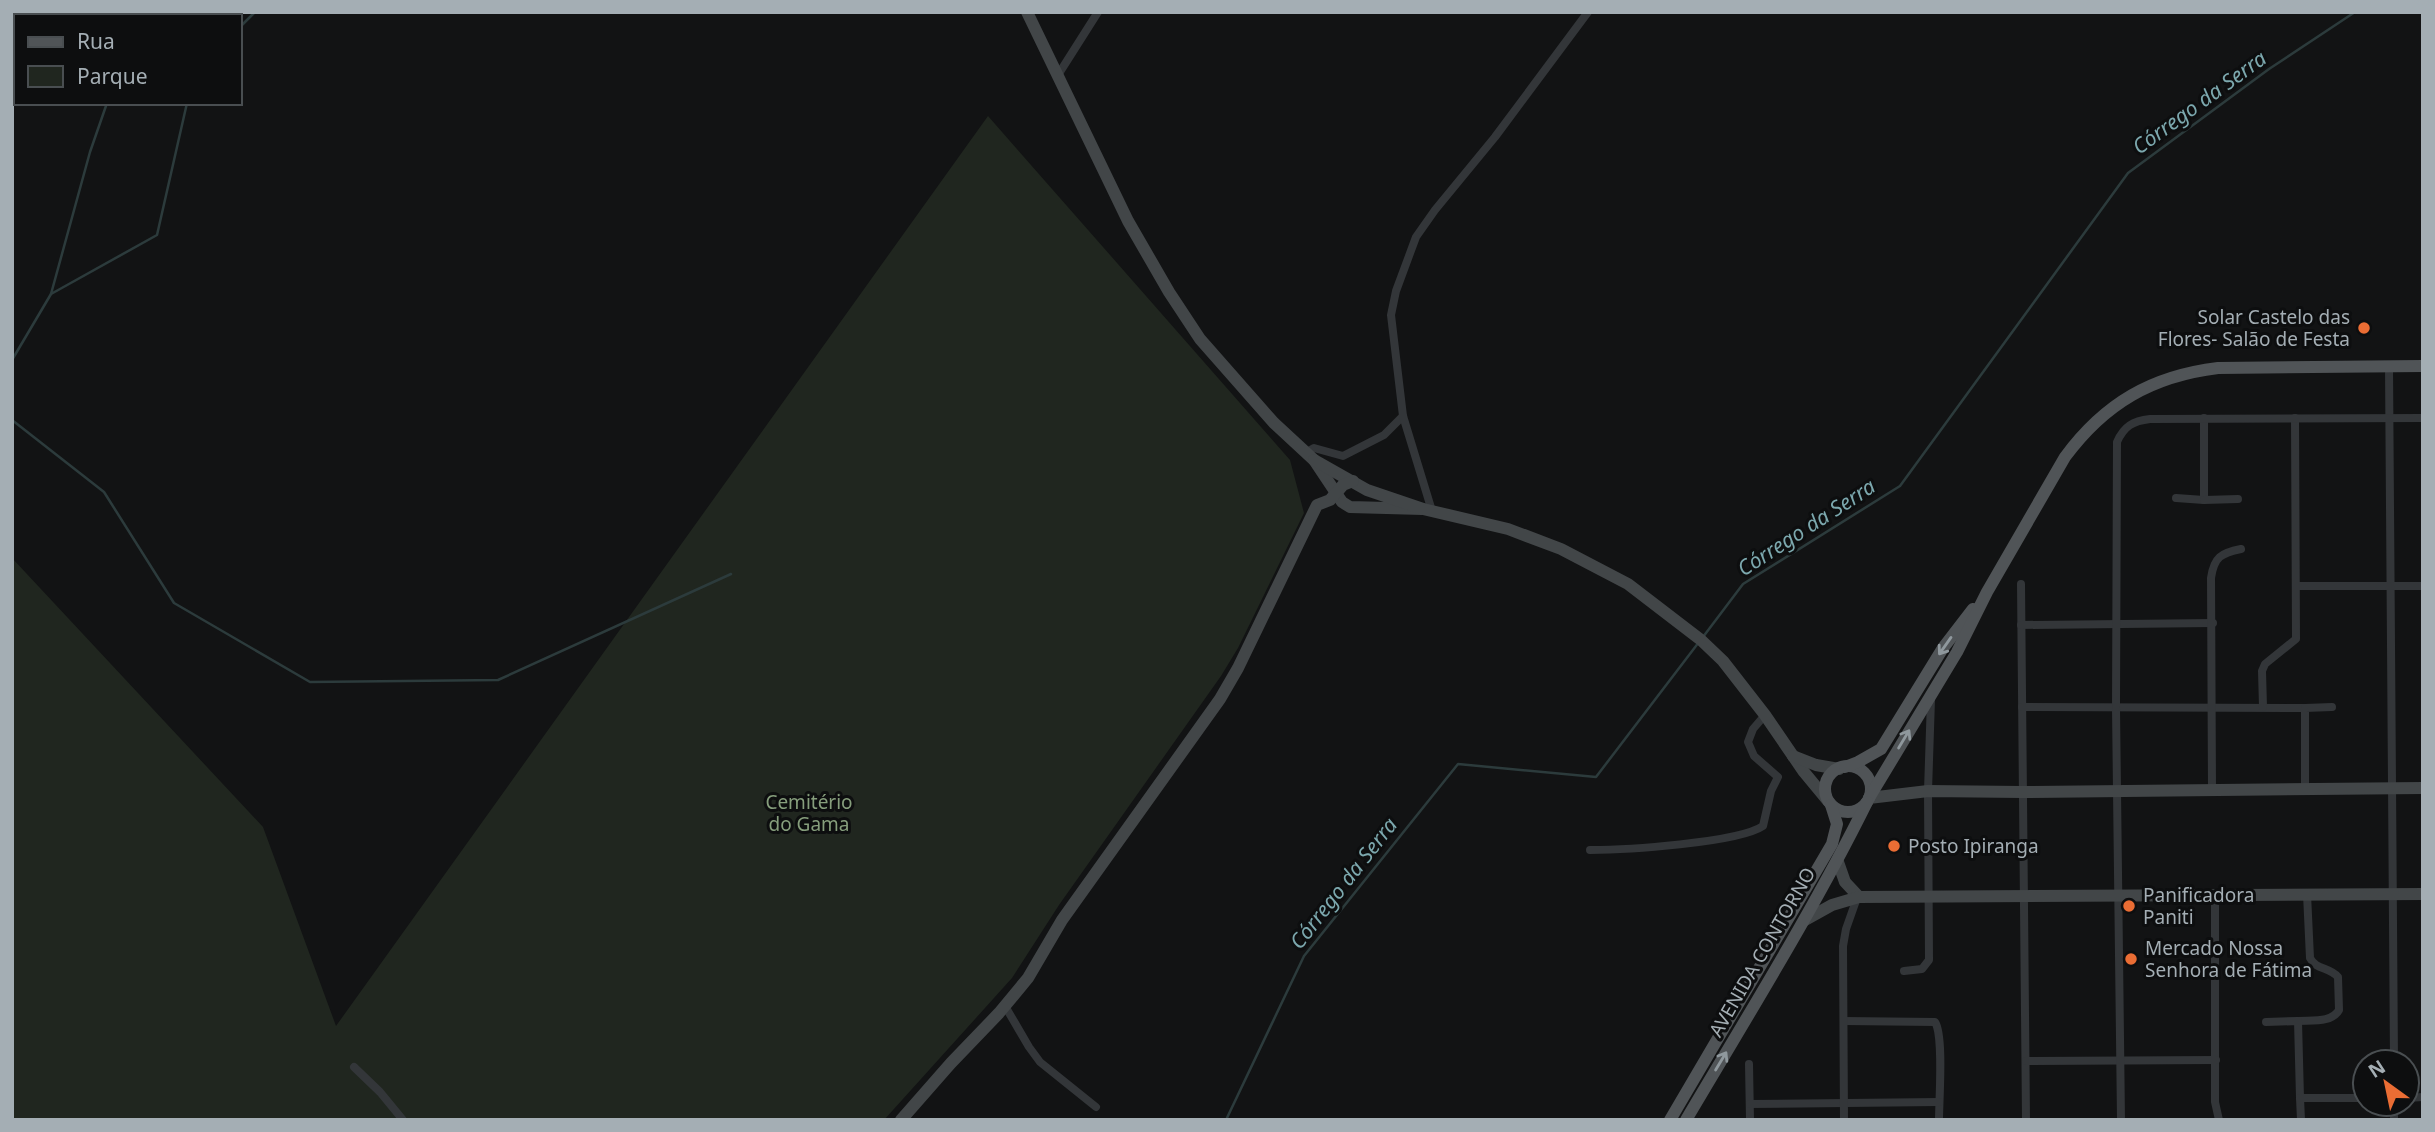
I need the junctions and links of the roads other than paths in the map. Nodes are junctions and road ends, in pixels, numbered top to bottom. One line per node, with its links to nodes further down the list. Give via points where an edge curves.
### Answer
1 (1027, 12): 4 (street)
2 (1098, 12): 4 (street)
3 (1588, 12): 7 (street, via 1416,237 1391,316)
4 (1058, 75): 12 (street, via 1128,221 1175,302 1233,378)
5 (2423, 366): 6 (main road, AVENIDA CONTORNO)
6 (2389, 367): 10 (street); 26 (main road, AVENIDA CONTORNO, via 2218,368 2166,378 2139,391 2111,407 2080,437)
7 (1403, 416): 12 (street, via 1384,435 1343,456 1314,448); 20 (street)
8 (2204, 418): 9 (street); 18 (street); 27 (street, via 2138,420 2124,428 2117,442)
9 (2295, 418): 10 (street); 23 (street)
10 (2391, 418): 11 (street); 24 (street)
11 (2423, 418)
12 (1310, 456): 13 (street); 15 (street)
13 (1353, 481): 14 (street); 15 (street, via 1343,485)
14 (1367, 490): 19 (street, via 1367,502); 20 (street)
15 (1337, 495): 19 (street, via 1349,507); 61 (street, via 1317,505 1220,699)
16 (2176, 498): 18 (street)
17 (2238, 499): 18 (street)
18 (2204, 500)
19 (1358, 507): 20 (street)
20 (1427, 510): 37 (street, via 1508,529 1628,584 1723,661)
21 (2241, 549): 28 (street, via 2226,552 2213,565)
22 (2021, 584): 29 (street)
23 (2297, 586): 24 (street); 32 (street, via 2296,639 2265,664)
24 (2391, 586): 25 (street); 43 (street)
25 (2423, 586)
26 (1987, 592): 30 (main road, AVENIDA CONTORNO); 39 (main road, AVENIDA CONTORNO, one-way to 39, via 1943,648 1881,749)
27 (2117, 623): 28 (street); 29 (street); 34 (street)
28 (2213, 623): 35 (street)
29 (2021, 625): 31 (street)
30 (1931, 695): 44 (street); 47 (main road, AVENIDA CONTORNO, one-way to 30)
31 (2022, 707): 34 (street); 46 (street)
32 (2263, 707): 35 (street); 36 (street)
33 (2332, 707): 36 (street)
34 (2116, 708): 35 (street); 45 (street)
35 (2212, 708): 41 (street)
36 (2305, 708): 42 (street)
37 (1765, 715): 38 (street); 49 (street, via 1748,742 1754,756 1778,777 1763,826 1708,840)
38 (1793, 756): 39 (street); 48 (street)
39 (1842, 768): 47 (main road, via 1864,773 1871,785); 48 (main road, via 1828,779)
40 (2423, 788): 43 (street)
41 (2212, 789): 42 (street); 45 (street)
42 (2305, 789): 43 (street)
43 (2393, 789): 54 (street)
44 (1928, 790): 46 (street); 47 (street); 57 (street)
45 (2117, 791): 46 (street); 56 (street)
46 (2022, 792): 58 (street)
47 (1868, 800): 48 (main road, via 1850,812); 50 (main road, AVENIDA CONTORNO)
48 (1830, 803): 79 (main road, AVENIDA CONTORNO, via 1837,824 1832,844)
49 (1590, 850)
50 (1838, 862): 55 (street, via 1845,882); 59 (main road, AVENIDA CONTORNO)
51 (2215, 894): 52 (street); 56 (street); 66 (street)
52 (2307, 894): 54 (street); 63 (street, via 2310,958 2338,977 2339,1010 2332,1018)
53 (2423, 894): 54 (street)
54 (2392, 895): 65 (street)
55 (1858, 896): 57 (street); 59 (street); 62 (street, via 1843,939)
56 (2119, 896): 58 (street); 68 (street)
57 (1928, 897): 58 (street); 60 (street, via 1929,960 1922,969)
58 (2023, 897): 67 (street)
59 (1805, 920): 80 (main road, AVENIDA CONTORNO, one-way to 59)
60 (1904, 971)
61 (1005, 1006): 76 (street, via 1040,1062); 78 (street)
62 (1844, 1021): 73 (street, via 1935,1023 1940,1043); 74 (street)
63 (2298, 1021): 64 (street); 71 (street)
64 (2266, 1023)
65 (2394, 1048)
66 (2216, 1060): 68 (street); 86 (street, via 2215,1102)
67 (2026, 1061): 68 (street); 84 (street)
68 (2121, 1061): 85 (street)
69 (1749, 1064): 75 (street)
70 (354, 1067): 77 (street)
71 (2300, 1098): 72 (street); 87 (street)
72 (2351, 1098)
73 (1939, 1102): 74 (street); 83 (street)
74 (1844, 1103): 75 (street); 82 (street)
75 (1750, 1104): 81 (street)
76 (1096, 1107)
77 (402, 1120)
78 (901, 1120)
79 (1670, 1120)
80 (1686, 1120)
81 (1750, 1120)
82 (1844, 1120)
83 (1939, 1120)
84 (2026, 1120)
85 (2121, 1120)
86 (2220, 1120)
87 (2301, 1120)

